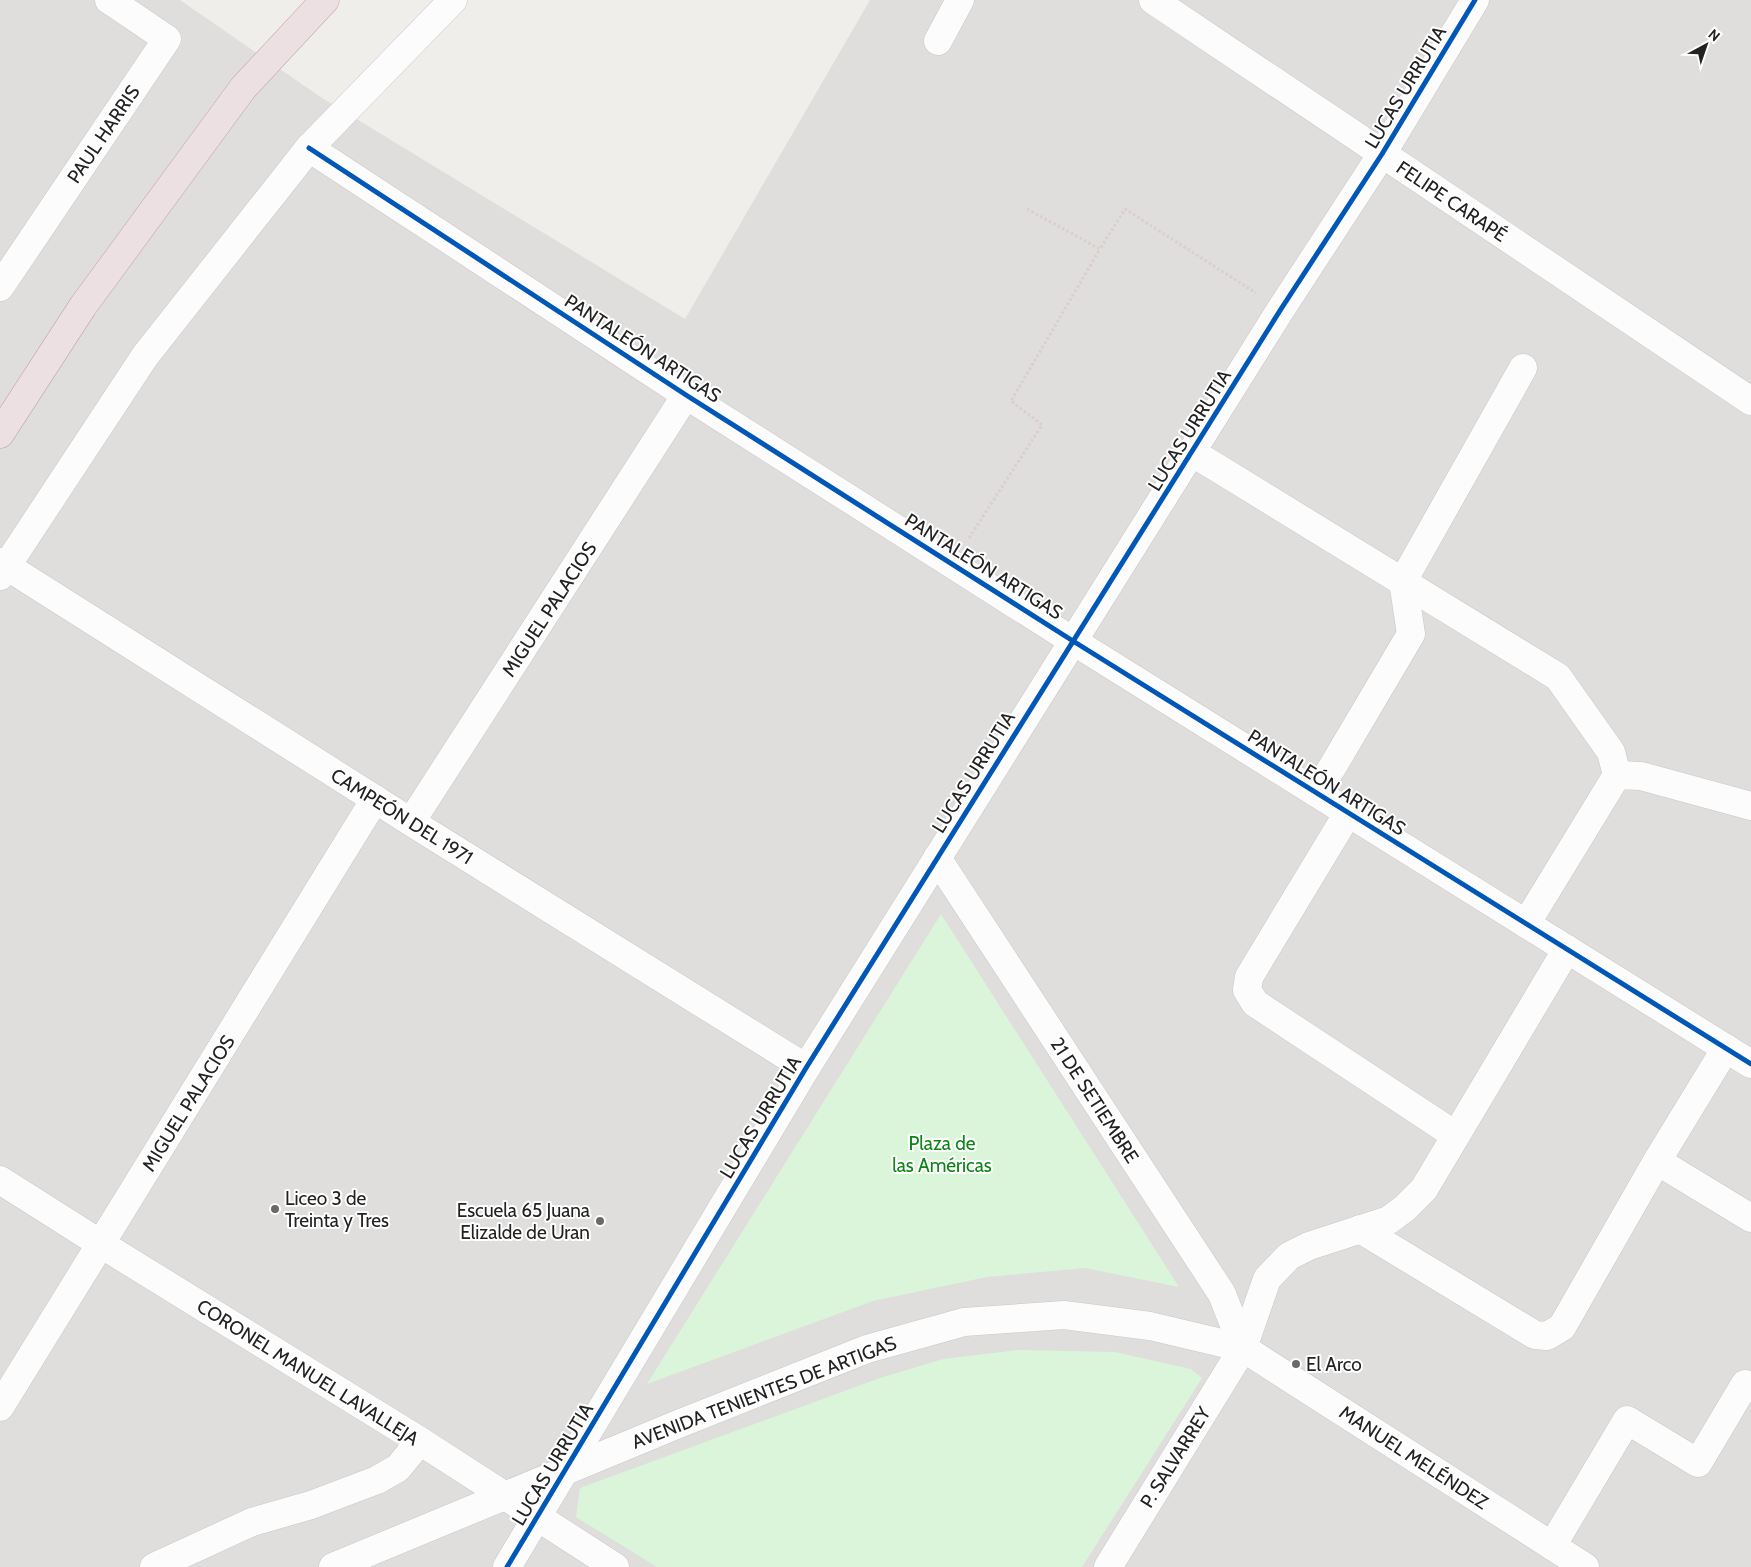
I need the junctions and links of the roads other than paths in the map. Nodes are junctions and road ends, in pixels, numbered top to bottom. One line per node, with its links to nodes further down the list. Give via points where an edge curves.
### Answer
1 (110, 0): 10 (street, PAUL HARRIS, via 167,38)
2 (325, 0): 14 (highway, via 243,88 83,306)
3 (453, 0): 8 (street)
4 (960, 0): 7 (street)
5 (1153, 0): 9 (street, FELIPE CARAPÉ)
6 (1475, 0): 9 (street, LUCAS URRUTIA)
7 (938, 42)
8 (309, 148): 12 (street, PANTALEÓN ARTIGAS); 16 (street, via 146,356)
9 (1382, 154): 13 (street, FELIPE CARAPÉ); 15 (street, LUCAS URRUTIA)
10 (0, 287)
11 (1523, 368): 17 (street)
12 (686, 395): 18 (street, PANTALEÓN ARTIGAS); 24 (street, MIGUEL PALACIOS)
13 (1751, 401)
14 (0, 434)
15 (1192, 453): 17 (street); 18 (street, LUCAS URRUTIA)
16 (2, 568): 21 (street, CAMPEÓN DEL 1971)
17 (1403, 581): 19 (street, via 1558,677 1611,752); 20 (street, via 1411,634)
18 (1074, 641): 20 (street, PANTALEÓN ARTIGAS); 25 (street, LUCAS URRUTIA)
19 (1617, 775): 22 (street, via 1642,776); 26 (street)
20 (1317, 793): 23 (street, PANTALEÓN ARTIGAS)
21 (375, 799): 24 (street, CAMPEÓN DEL 1971); 36 (street, MIGUEL PALACIOS)
22 (1751, 806)
23 (1348, 813): 26 (street, PANTALEÓN ARTIGAS); 31 (street, via 1249,977 1247,990 1255,1003)
24 (411, 822): 30 (street, CAMPEÓN DEL 1971)
25 (937, 858): 30 (street, LUCAS URRUTIA); 37 (street, 21 DE SETIEMBRE, via 1222,1294)
26 (1526, 924): 27 (street, PANTALEÓN ARTIGAS)
27 (1567, 949): 28 (street, PANTALEÓN ARTIGAS); 31 (street, P. SALVARREY)
28 (1726, 1048): 29 (street, PANTALEÓN ARTIGAS); 32 (street)
29 (1751, 1064)
30 (806, 1068): 41 (street, LUCAS URRUTIA)
31 (1455, 1134): 35 (street, P. SALVARREY, via 1424,1189 1405,1208 1389,1220)
32 (1657, 1161): 34 (street); 35 (street, via 1562,1326 1547,1336 1536,1335)
33 (0, 1180): 36 (street, CORONEL MANUEL LAVALLEJA)
34 (1751, 1218)
35 (1360, 1229): 37 (street, P. SALVARREY, via 1289,1256 1267,1278)
36 (101, 1244): 39 (street, MIGUEL PALACIOS); 40 (street, CORONEL MANUEL LAVALLEJA)
37 (1243, 1348): 41 (street, AVENIDA TENIENTES DE ARTIGAS, via 1150,1326 1064,1315 964,1322 867,1349); 44 (street, MANUEL MELÉNDEZ); 49 (street, P. SALVARREY)
38 (1751, 1388): 44 (street, via 1745,1384 1698,1463 1627,1420)
39 (0, 1407)
40 (420, 1441): 42 (street, CORONEL MANUEL LAVALLEJA); 45 (street, via 398,1468 377,1480 312,1505 252,1522)
41 (567, 1469): 42 (street, AVENIDA TENIENTES DE ARTIGAS); 43 (street, LUCAS URRUTIA)
42 (505, 1496): 43 (street, CORONEL MANUEL LAVALLEJA); 46 (street, AVENIDA TENIENTES DE ARTIGAS)
43 (538, 1518): 47 (street, LUCAS URRUTIA); 48 (street, CORONEL MANUEL LAVALLEJA)
44 (1552, 1546): 50 (street, MANUEL MELÉNDEZ)
45 (154, 1567)
46 (334, 1567)
47 (507, 1567)
48 (616, 1567)
49 (1108, 1567)
50 (1585, 1567)

